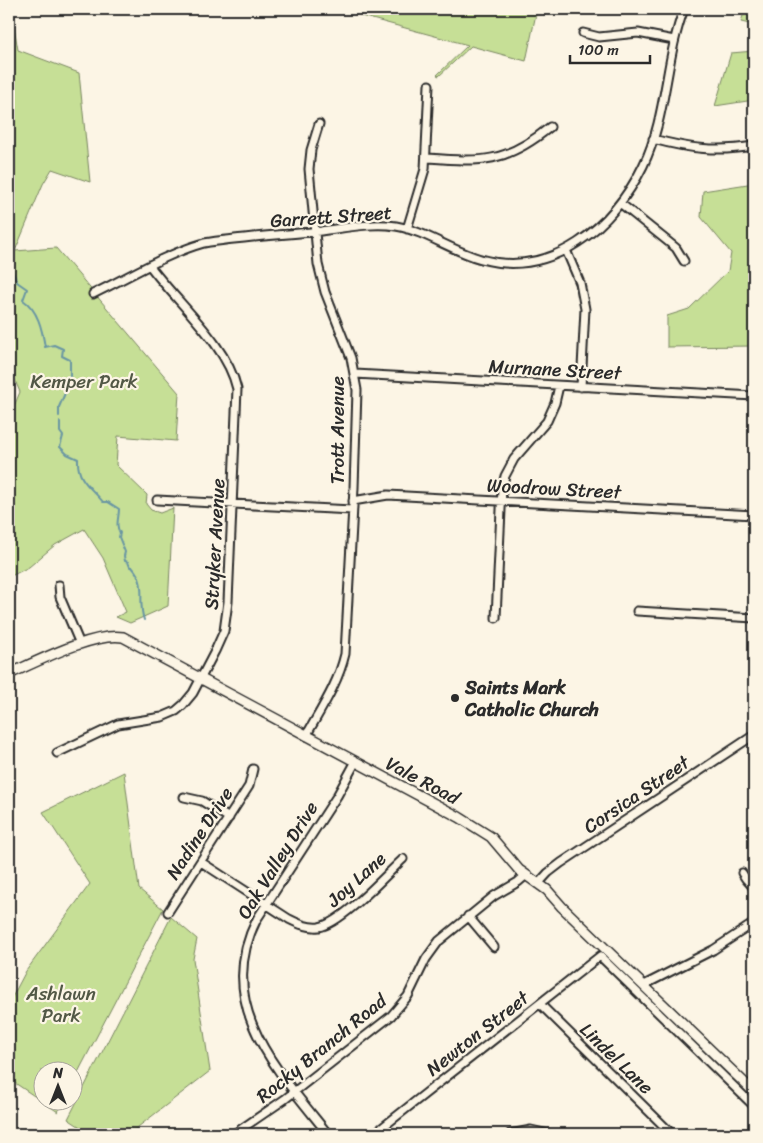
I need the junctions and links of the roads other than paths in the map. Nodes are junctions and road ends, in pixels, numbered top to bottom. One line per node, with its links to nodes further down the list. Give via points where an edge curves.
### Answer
1 (684, 9): 3 (street, Garrett Street)
2 (583, 33): 3 (street, via 599,37 638,33)
3 (674, 40): 7 (street, Garrett Street)
4 (428, 85): 9 (street)
5 (319, 124): 12 (street, Trott Avenue, via 309,170)
6 (550, 127): 9 (street, via 527,145 495,159)
7 (654, 139): 8 (street, via 703,149); 10 (street, Garrett Street, via 637,178)
8 (754, 146)
9 (426, 158): 11 (street, via 422,184)
10 (620, 203): 13 (street, Garrett Street, via 583,240); 14 (street, via 676,248)
11 (407, 229): 12 (street, Garrett Street, via 374,226); 13 (street, Garrett Street, via 494,262 530,262)
12 (315, 231): 15 (street, Garrett Street, via 204,243); 17 (street, Trott Avenue, via 325,292)
13 (566, 250): 19 (street, via 580,283 585,309)
14 (684, 261)
15 (150, 266): 16 (street, Garrett Street); 24 (street, Stryker Avenue, via 220,350 232,370 238,399)
16 (93, 294)
17 (355, 374): 18 (street, Murnane Street); 23 (street, Trott Avenue)
18 (559, 386): 19 (street, Murnane Street); 22 (street, via 547,421 509,467)
19 (581, 387): 20 (street, Murnane Street)
20 (753, 396)
21 (157, 500): 24 (street)
22 (501, 501): 23 (street, Woodrow Street, via 388,494); 26 (street, Woodrow Street); 29 (street)
23 (353, 502): 25 (street, Trott Avenue)
24 (233, 504): 25 (street); 33 (street, Stryker Avenue, via 224,630)
25 (352, 510): 35 (street, Trott Avenue, via 345,654 332,690)
26 (754, 515)
27 (59, 584): 31 (street, via 60,596)
28 (637, 611): 30 (street)
29 (496, 618)
30 (754, 618)
31 (80, 644): 32 (main road, Vale Road); 33 (main road, Vale Road, via 108,636 123,637)
32 (9, 674)
33 (201, 678): 35 (main road, Vale Road); 36 (street, Stryker Avenue, via 189,699 169,715 118,724)
34 (754, 735): 45 (street, Corsica Street, via 562,863)
35 (306, 736): 37 (main road, Vale Road)
36 (57, 752)
37 (355, 763): 44 (main road, Vale Road, via 480,829 497,842); 47 (street, Oak Valley Drive)
38 (253, 769): 40 (street, Nadine Drive, via 249,786)
39 (184, 797): 40 (street, via 202,801)
40 (229, 818): 42 (street, Nadine Drive)
41 (403, 859): 47 (street, Joy Lane, via 345,913 326,925 298,924)
42 (201, 862): 47 (street, Joy Lane); 48 (street, Nadine Drive)
43 (742, 874): 46 (street)
44 (525, 876): 45 (main road, Vale Road); 49 (street, Rocky Branch Road)
45 (538, 884): 52 (main road, Vale Road)
46 (754, 888)
47 (266, 904): 56 (street, Oak Valley Drive, via 247,942 242,965 243,990 258,1038)
48 (168, 912)
49 (468, 916): 51 (street); 56 (street, Rocky Branch Road, via 431,950 411,990 391,1016)
50 (754, 923): 54 (street, via 713,950)
51 (494, 947)
52 (606, 950): 53 (street); 54 (main road, Vale Road)
53 (600, 956): 55 (street, Newton Street); 58 (street)
54 (644, 985): 57 (main road, Vale Road)
55 (540, 1004): 61 (street, Newton Street); 64 (street, Lindel Lane)
56 (295, 1091): 59 (street, Rocky Branch Road); 60 (street, Oak Valley Drive)
57 (754, 1092)
58 (754, 1106)
59 (234, 1134)
60 (328, 1134)
61 (374, 1134)
62 (510, 1134): 63 (street, via 532,1130)
63 (549, 1134)
64 (672, 1134)

